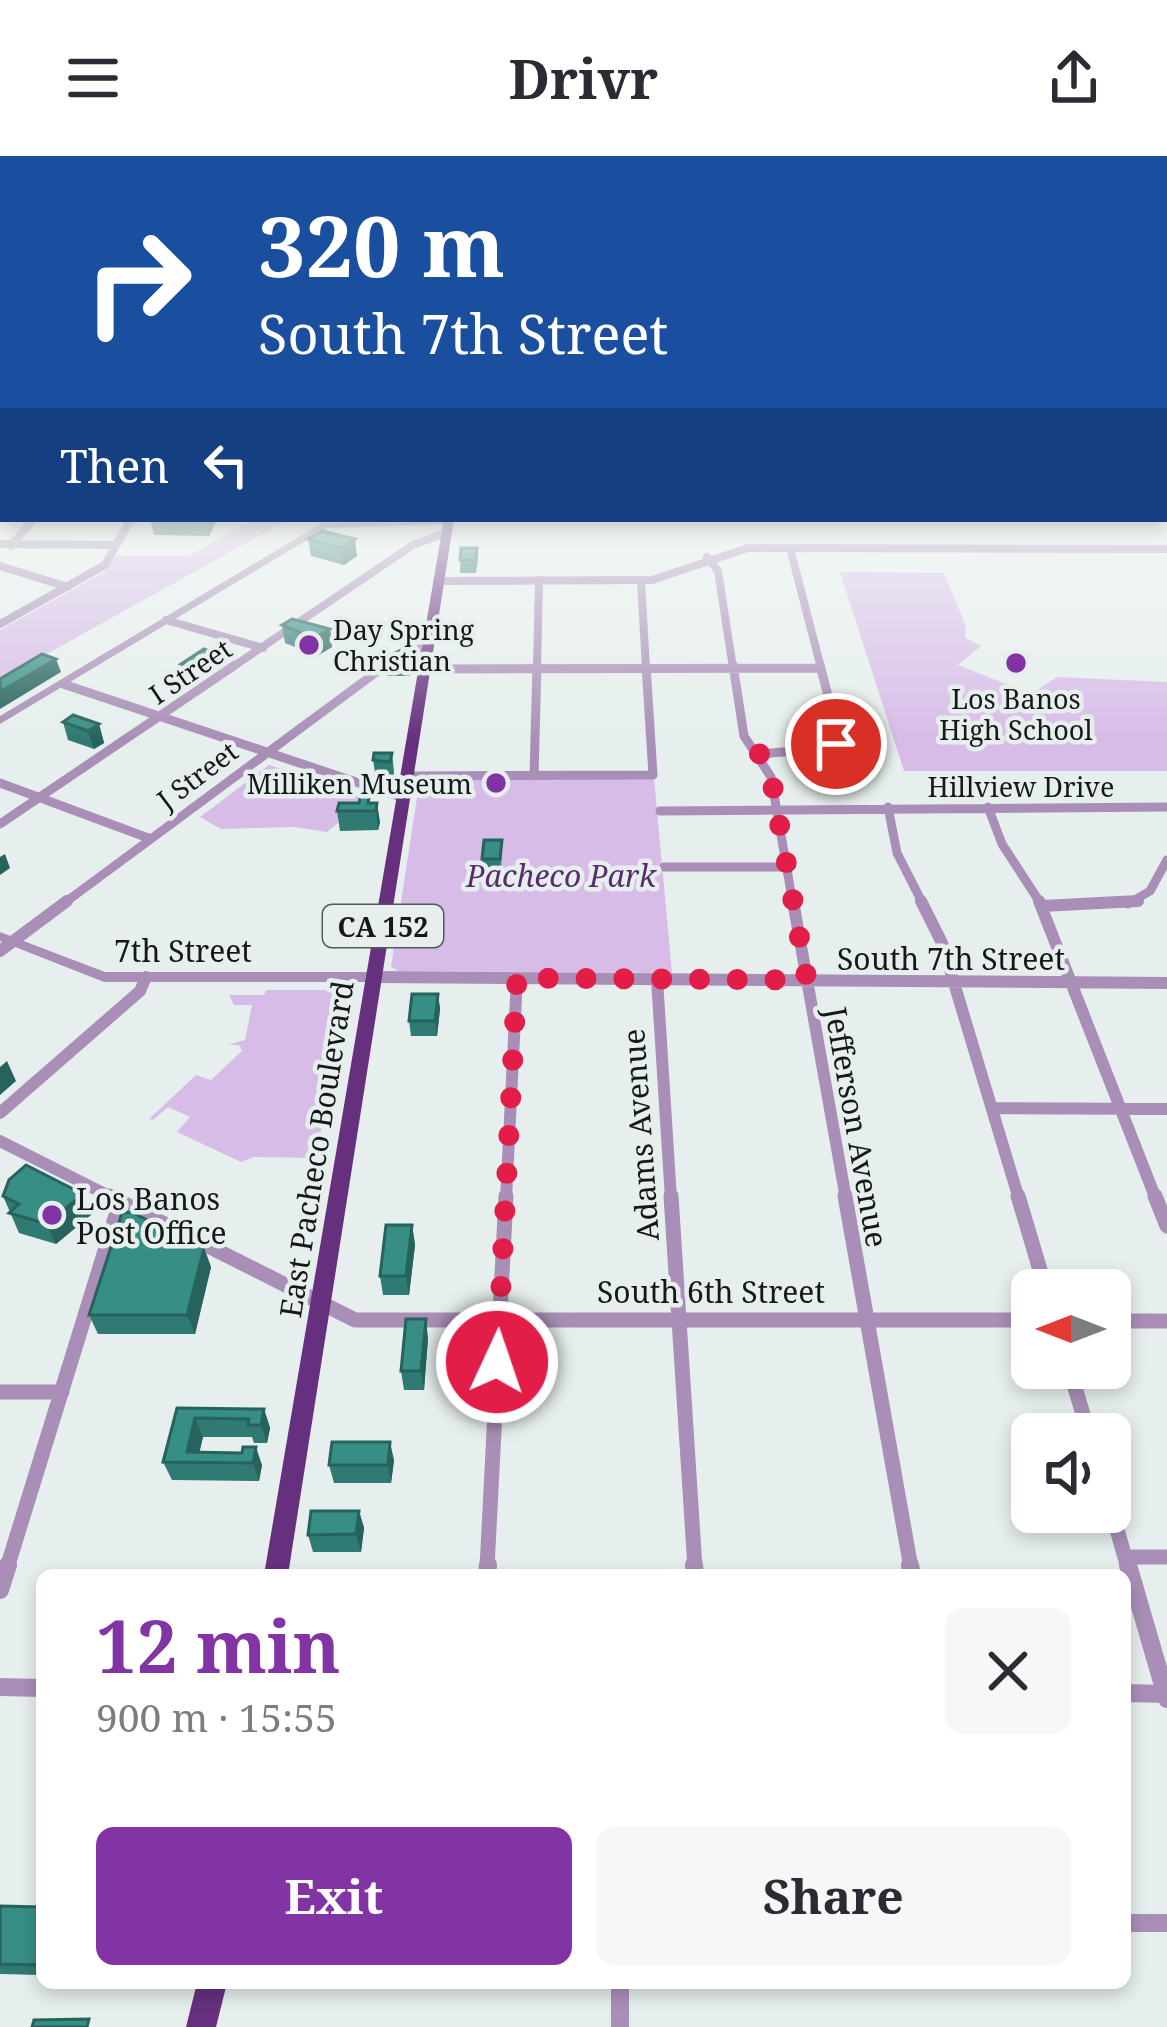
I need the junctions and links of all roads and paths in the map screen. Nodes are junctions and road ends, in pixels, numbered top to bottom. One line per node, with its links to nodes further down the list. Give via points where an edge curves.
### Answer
1 (104, 565): 12 (street)
2 (258, 565): 13 (street)
3 (387, 565): 16 (street, I Street)
4 (440, 565): 11 (highway, East Pacheco Boulevard / CA 152)
5 (692, 565): 10 (street)
6 (714, 565): 19 (street, Jefferson Avenue)
7 (794, 565): 20 (street)
8 (0, 566): 12 (street)
9 (539, 580): 10 (street); 11 (street); 17 (street)
10 (641, 580): 18 (street)
11 (437, 581): 15 (highway, East Pacheco Boulevard / CA 152)
12 (68, 587): 14 (street)
13 (166, 620): 16 (street); 22 (street)
14 (0, 624)
15 (427, 647): 21 (highway, East Pacheco Boulevard / CA 152); 25 (street, J Street, via 404,652)
16 (262, 648): 23 (street, I Street)
17 (537, 668): 18 (street); 21 (street); 28 (street)
18 (646, 668): 19 (street); 28 (street, via 653,775)
19 (733, 668): 20 (street); 26 (street, Jefferson Avenue, via 744,736)
20 (820, 668): 26 (street, via 836,744)
21 (424, 669): 27 (highway, East Pacheco Boulevard / CA 152)
22 (63, 684): 23 (street); 24 (street)
23 (159, 717): 25 (street); 30 (street, I Street)
24 (0, 721)
25 (267, 752): 31 (street); 38 (street, J Street)
26 (759, 754): 36 (street, Jefferson Avenue)
27 (407, 776): 28 (street); 31 (highway, East Pacheco Boulevard / CA 152)
28 (534, 776)
29 (0, 783): 30 (street)
30 (39, 798): 37 (street, I Street); 38 (street)
31 (404, 798): 45 (highway, East Pacheco Boulevard / CA 152)
32 (888, 807): 33 (street, Hillview Drive); 36 (street, Hillview Drive); 49 (street, via 897,853 937,928)
33 (988, 807): 35 (street, Hillview Drive); 42 (street)
34 (660, 811): 36 (street, Hillview Drive)
35 (1166, 811)
36 (778, 812): 41 (street, Jefferson Avenue)
37 (0, 824)
38 (151, 839): 43 (street, J Street)
39 (1167, 860): 42 (street, via 1135,904)
40 (664, 867): 41 (street)
41 (788, 867): 48 (street, Jefferson Avenue)
42 (1042, 906): 50 (street)
43 (4, 943): 44 (street, 7th Street, via 97,976)
44 (146, 977): 45 (street, 7th Street); 55 (street, via 140,991)
45 (375, 977): 46 (street, South 7th Street); 60 (highway, East Pacheco Boulevard / CA 152)
46 (517, 978): 47 (street, South 7th Street); 63 (street)
47 (656, 979): 48 (street, South 7th Street); 61 (street, Adams Avenue)
48 (807, 980): 49 (street, South 7th Street); 62 (street, Jefferson Avenue)
49 (953, 981): 50 (street, South 7th Street); 52 (street)
50 (1070, 983): 51 (street, South 7th Street); 53 (street)
51 (1167, 983)
52 (993, 1108): 53 (street); 59 (street)
53 (1122, 1109): 54 (street); 58 (street)
54 (1167, 1109)
55 (0, 1113)
56 (0, 1141): 57 (street, South 6th Street)
57 (121, 1199): 60 (street, South 6th Street); 68 (street)
58 (1167, 1226)
59 (1040, 1269)
60 (321, 1305): 63 (street, South 6th Street, via 355,1320); 72 (highway, East Pacheco Boulevard / CA 152)
61 (679, 1316): 62 (street, South 6th Street); 63 (street, South 6th Street); 74 (street, Adams Avenue)
62 (866, 1319): 64 (street, South 6th Street); 75 (street, Jefferson Avenue)
63 (499, 1320): 73 (street)
64 (1011, 1320)
65 (1131, 1321): 66 (street)
66 (1167, 1322)
67 (0, 1392): 68 (street)
68 (62, 1392): 78 (street)
69 (1119, 1533): 70 (street)
70 (1126, 1557): 71 (street); 76 (street)
71 (1167, 1557)
72 (277, 1569)
73 (487, 1569)
74 (695, 1569)
75 (911, 1569)
76 (1129, 1569)
77 (1131, 1574): 82 (street)
78 (0, 1590)
79 (0, 1687): 80 (street)
80 (36, 1688)
81 (1131, 1694): 82 (street)
82 (1166, 1696)
83 (1131, 1923): 84 (street)
84 (1167, 1923)
85 (207, 1989): 87 (highway)
86 (620, 1989): 88 (street)
87 (202, 2027)
88 (620, 2027)

